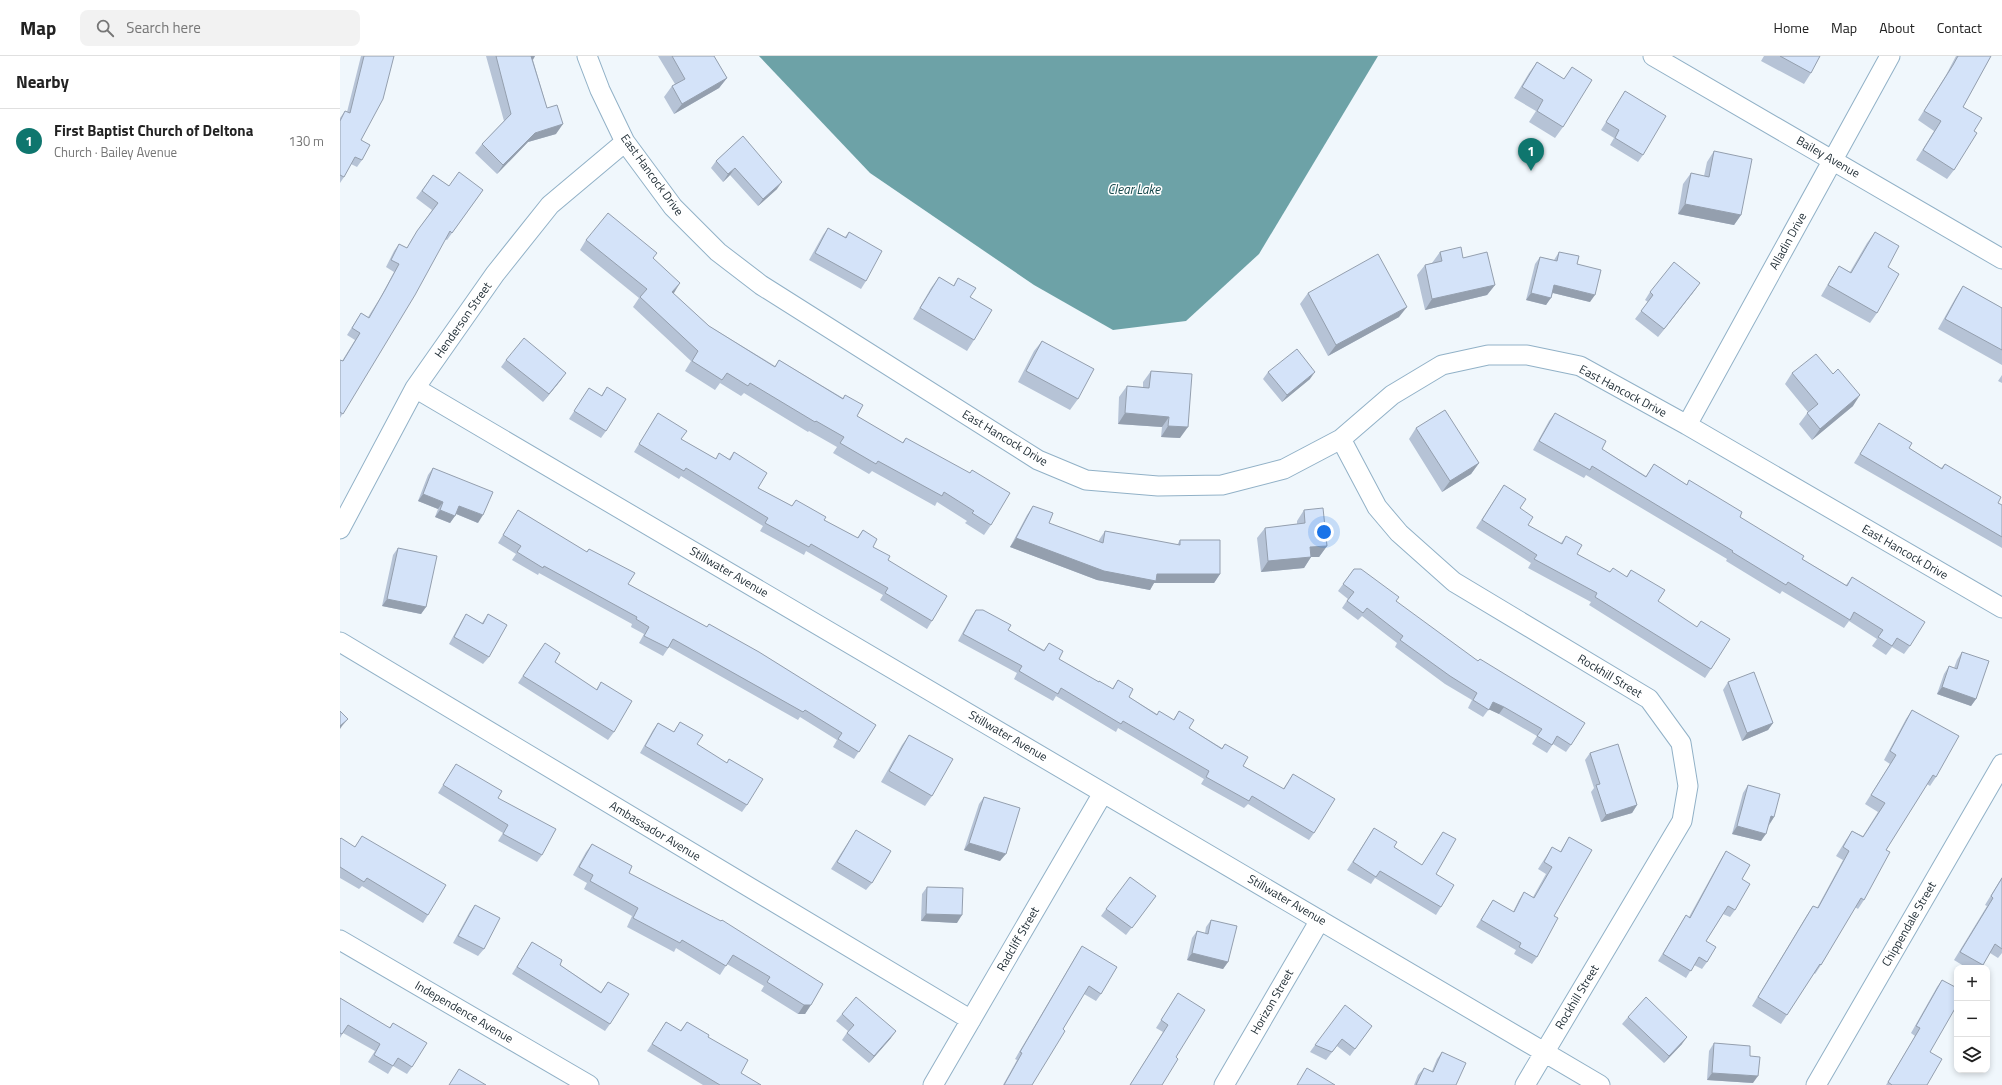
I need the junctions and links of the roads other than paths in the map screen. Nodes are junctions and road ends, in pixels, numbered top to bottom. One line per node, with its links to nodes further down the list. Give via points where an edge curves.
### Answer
1 (587, 56): 4 (street, East Hancock Drive)
2 (1653, 56): 5 (street, Bailey Avenue)
3 (1890, 56): 5 (street, Alladin Drive)
4 (625, 142): 7 (street, Henderson Street, via 550,205 495,274); 9 (street, East Hancock Drive, via 673,207 718,252 761,285 1045,463 1086,480 1158,486 1222,484 1284,469)
5 (1833, 160): 6 (street, Bailey Avenue); 8 (street, Alladin Drive)
6 (2002, 259)
7 (416, 388): 10 (street, Henderson Street); 14 (street, Stillwater Avenue)
8 (1687, 425): 9 (street, East Hancock Drive, via 1580,366 1527,355 1488,355 1442,365 1392,395); 11 (street, East Hancock Drive)
9 (1341, 439): 18 (street, Rockhill Street, via 1377,507 1399,534 1454,582 1648,699 1680,742 1688,786 1682,821)
10 (340, 529)
11 (2002, 608)
12 (340, 642): 17 (street, Ambassador Avenue)
13 (2002, 764): 24 (street, Chippendale Street)
14 (1103, 793): 15 (street, Stillwater Avenue); 17 (street, Radcliff Street)
15 (1320, 920): 18 (street, Stillwater Avenue); 21 (street, Horizon Street)
16 (340, 940): 19 (street, Independence Avenue)
17 (971, 1020): 20 (street, Radcliff Street)
18 (1544, 1052): 22 (street, Rockhill Street); 23 (street, Stillwater Avenue)
19 (588, 1085)
20 (932, 1085)
21 (1224, 1085)
22 (1525, 1085)
23 (1600, 1085)
24 (1816, 1085)

